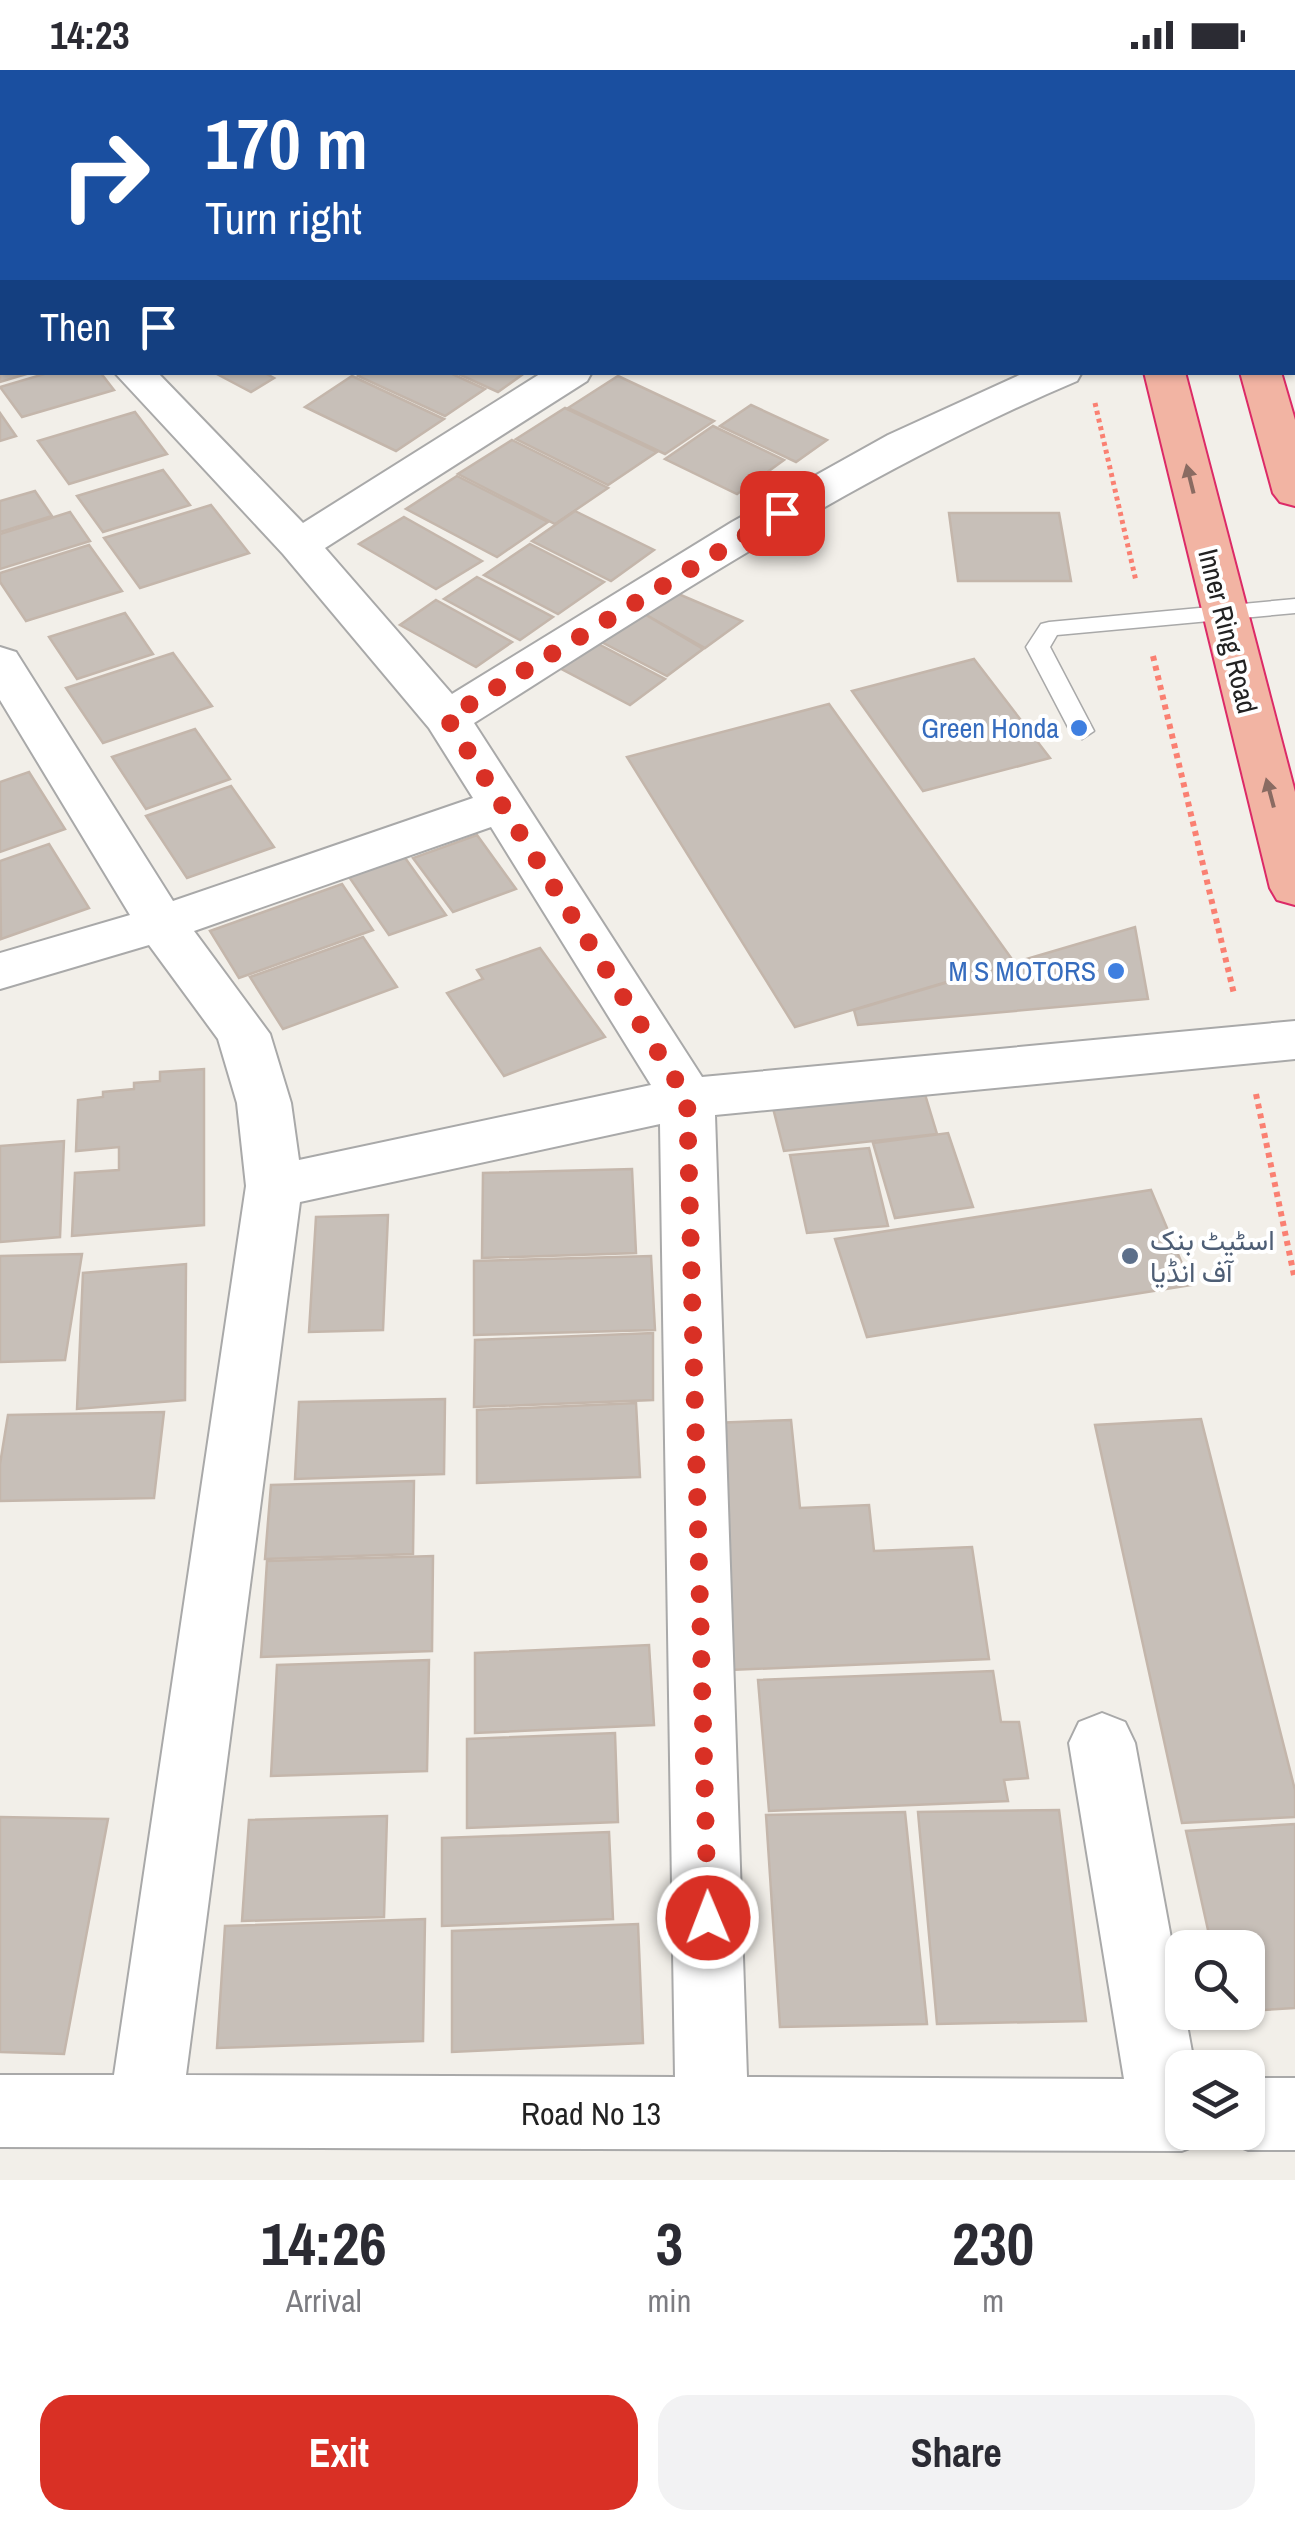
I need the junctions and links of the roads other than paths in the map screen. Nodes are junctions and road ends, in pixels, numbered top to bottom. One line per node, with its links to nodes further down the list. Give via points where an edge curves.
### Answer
1 (137, 375): 7 (street)
2 (567, 375): 7 (street)
3 (1165, 375): 9 (highway, Inner Ring Road, one-way to 3)
4 (1261, 375): 6 (highway)
5 (1078, 382): 11 (street, via 949,423 815,493)
6 (1295, 493)
7 (298, 545): 11 (street)
8 (1295, 606): 9 (lane)
9 (1222, 611): 12 (lane, via 1049,629 1038,647); 14 (highway, Inner Ring Road, one-way to 9)
10 (0, 662): 15 (street)
11 (447, 718): 13 (street)
12 (1082, 731)
13 (503, 805): 15 (street); 18 (street)
14 (1295, 888)
15 (161, 924): 16 (street); 19 (street, via 243,1034 264,1103)
16 (0, 970)
17 (1270, 1042): 18 (street)
18 (687, 1098): 19 (street); 24 (street)
19 (274, 1186): 23 (street)
20 (1102, 1743): 21 (street)
21 (1165, 2063)
22 (0, 2111): 23 (street, Road No 13)
23 (146, 2112): 24 (street, Road No 13)
24 (712, 2114): 25 (street, Road No 13)
25 (1165, 2114)
26 (1265, 2114): 27 (street)
27 (1295, 2114)

